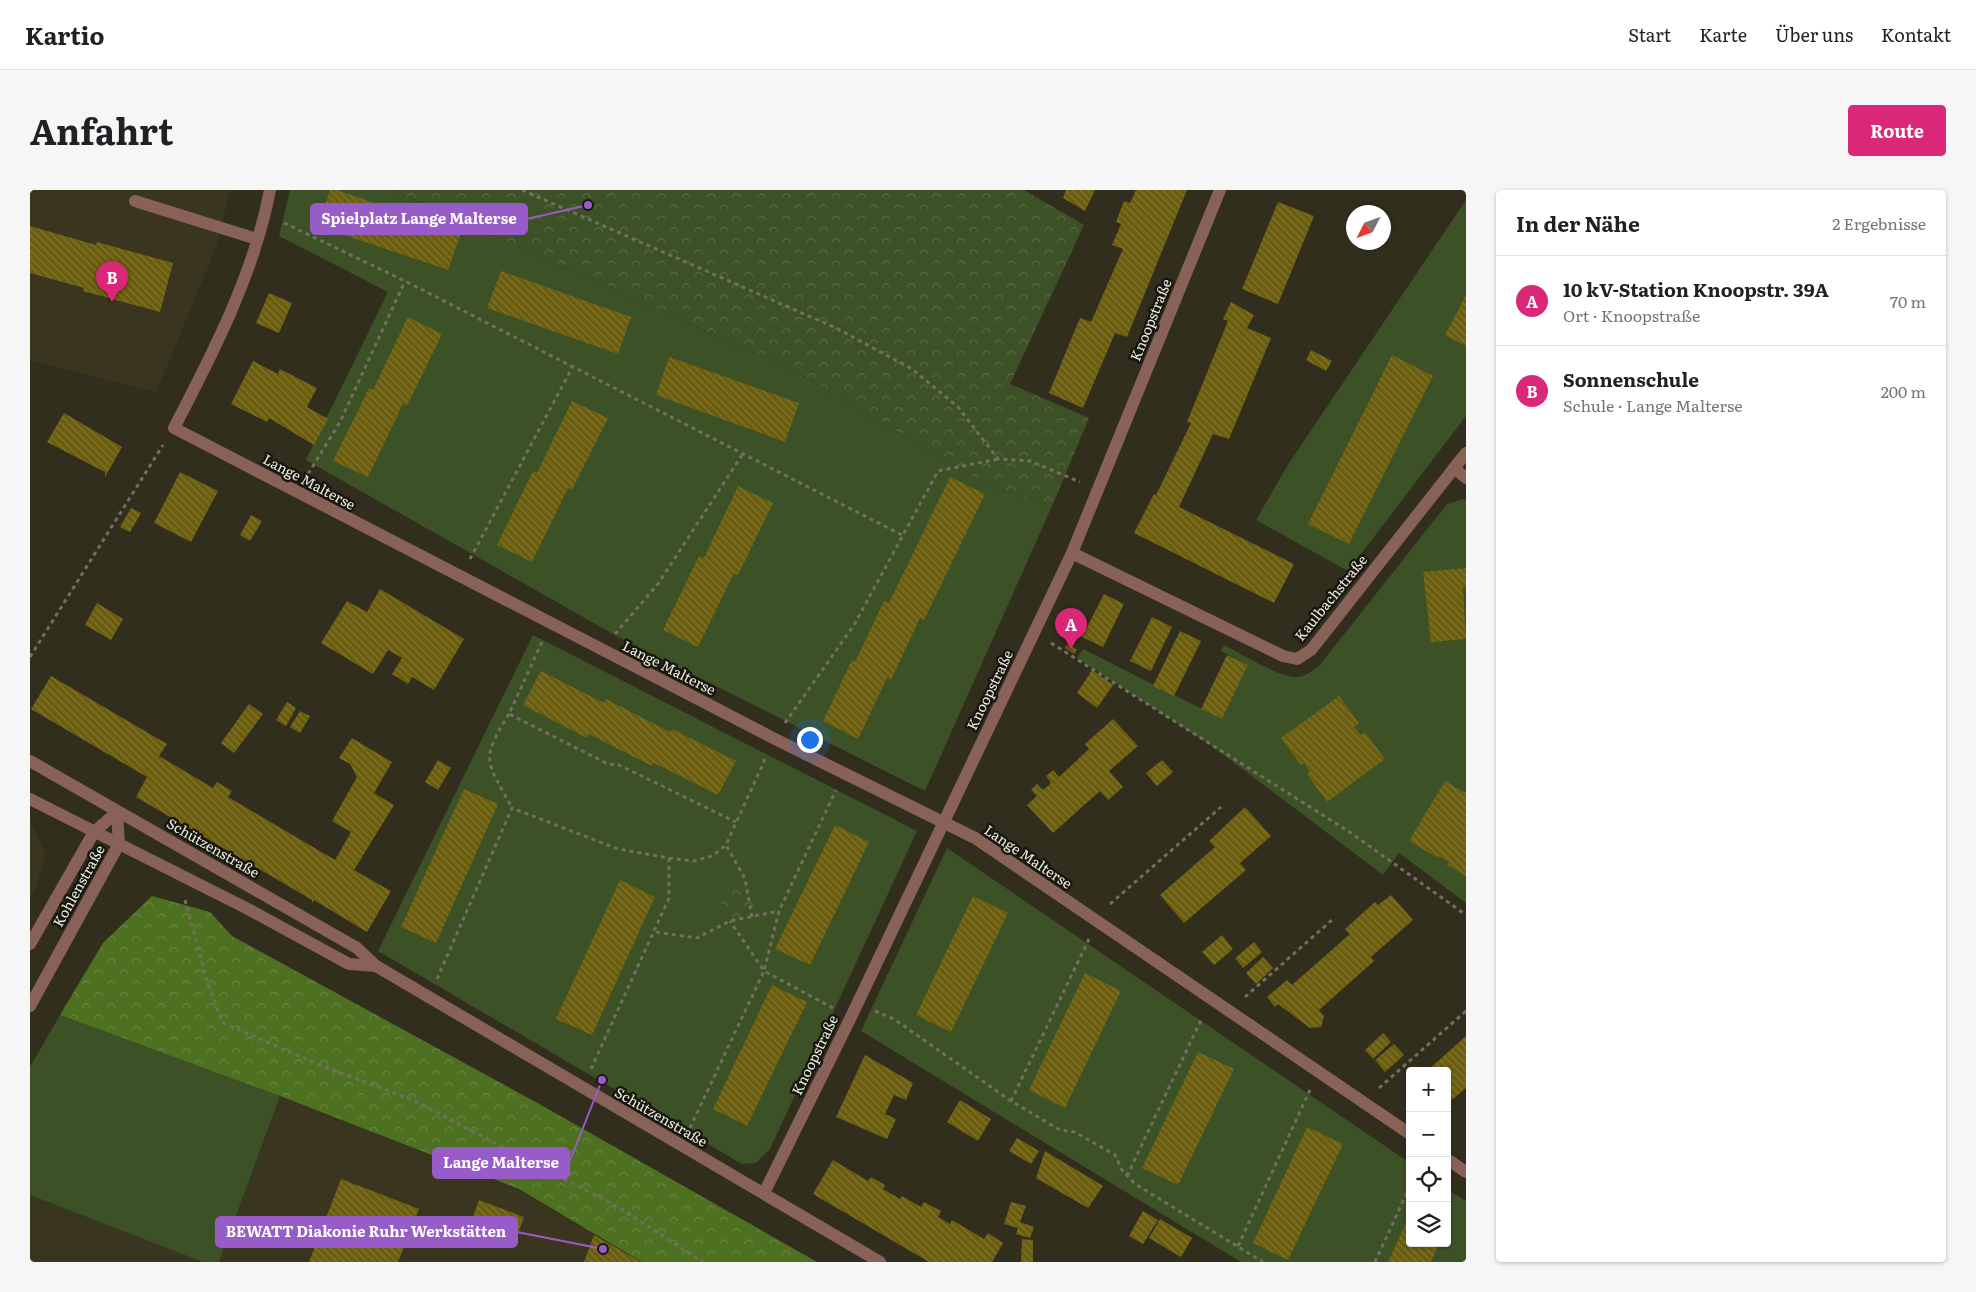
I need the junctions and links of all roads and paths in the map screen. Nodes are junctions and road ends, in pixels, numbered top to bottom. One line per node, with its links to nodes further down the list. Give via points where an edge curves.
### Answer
1 (270, 190): 5 (street)
2 (522, 190): 12 (path, via 819,320 912,369 958,407)
3 (1220, 190): 15 (street, Knoopstraße)
4 (135, 201): 6 (street)
5 (266, 214): 6 (street); 7 (path)
6 (258, 239): 9 (street, via 222,336)
7 (405, 281): 8 (path); 16 (path, via 340,422)
8 (573, 366): 10 (path); 19 (path)
9 (174, 428): 16 (street, Lange Malterse); 23 (path)
10 (744, 452): 17 (path); 22 (path, via 658,584)
11 (1466, 453): 13 (street, Kaulbachstraße)
12 (998, 459): 15 (path, via 1030,461 1068,475); 17 (path, via 938,471)
13 (1454, 468): 14 (street); 18 (street, Kaulbachstraße, via 1311,650 1297,659 1283,656)
14 (1466, 478)
15 (1098, 491): 18 (street, Knoopstraße)
16 (297, 492): 19 (street, Lange Malterse)
17 (902, 535): 25 (path, via 854,625)
18 (1072, 553): 21 (street, Knoopstraße)
19 (461, 577): 20 (street, Lange Malterse)
20 (551, 623): 22 (street, Lange Malterse); 24 (path)
21 (1034, 632): 33 (street, Knoopstraße); 40 (path, via 1351,833)
22 (601, 650): 25 (street, Lange Malterse)
23 (30, 657)
24 (509, 714): 30 (path, via 491,743 489,766); 32 (path, via 608,764 619,765)
25 (775, 739): 27 (street, Lange Malterse); 32 (path)
26 (30, 761): 31 (street, Schützenstraße)
27 (844, 774): 33 (street, Lange Malterse); 39 (path)
28 (30, 799): 34 (street, Schützenstraße)
29 (1220, 807): 44 (path, via 1104,910)
30 (512, 808): 37 (path, via 618,849); 49 (path)
31 (117, 812): 34 (street, Kohlenstraße); 35 (street, Kohlenstraße); 47 (street, Schützenstraße, via 357,948)
32 (736, 822): 36 (path)
33 (943, 822): 44 (street, Lange Malterse, via 975,838); 51 (street, Knoopstraße)
34 (94, 832): 35 (street, Schützenstraße); 46 (street, Kohlenstraße)
35 (119, 844): 47 (street, Schützenstraße, via 349,964); 52 (street, Kohlenstraße)
36 (726, 845): 37 (path, via 712,856 694,861); 41 (path, via 745,879)
37 (669, 858): 45 (path, via 670,898)
38 (185, 898): 68 (path, via 208,984 223,1023 413,1100 618,1207)
39 (779, 911): 41 (path); 48 (path)
40 (1466, 915)
41 (752, 917): 43 (path)
42 (1333, 920): 54 (path, via 1240,1001)
43 (730, 921): 45 (path, via 696,938); 48 (path)
44 (1098, 922): 50 (street, Lange Malterse); 58 (path)
45 (656, 932): 57 (path, via 595,1064)
46 (30, 944)
47 (376, 966): 57 (street, Schützenstraße)
48 (764, 971): 55 (path); 61 (path, via 691,1127)
49 (439, 975)
50 (1211, 1000): 54 (street, Lange Malterse); 64 (path)
51 (857, 1004): 55 (street, Knoopstraße); 58 (path, via 894,1018)
52 (30, 1006)
53 (1466, 1011): 59 (path, via 1373,1094)
54 (1232, 1014): 56 (street, Lange Malterse)
55 (851, 1017): 65 (street, Knoopstraße)
56 (1318, 1072): 59 (street, Lange Malterse); 67 (path)
57 (580, 1087): 61 (street, Schützenstraße)
58 (1011, 1101): 64 (path, via 1060,1130 1075,1132 1115,1155)
59 (1367, 1105): 60 (street, Lange Malterse)
60 (1406, 1131)
61 (679, 1145): 65 (street, Schützenstraße)
62 (1451, 1162): 63 (street)
63 (1466, 1172)
64 (1127, 1176): 67 (path)
65 (764, 1193): 69 (street, Schützenstraße)
66 (1406, 1195): 71 (path)
67 (1238, 1246): 70 (path)
68 (703, 1262)
69 (880, 1262)
70 (1263, 1262)
71 (1375, 1262)

